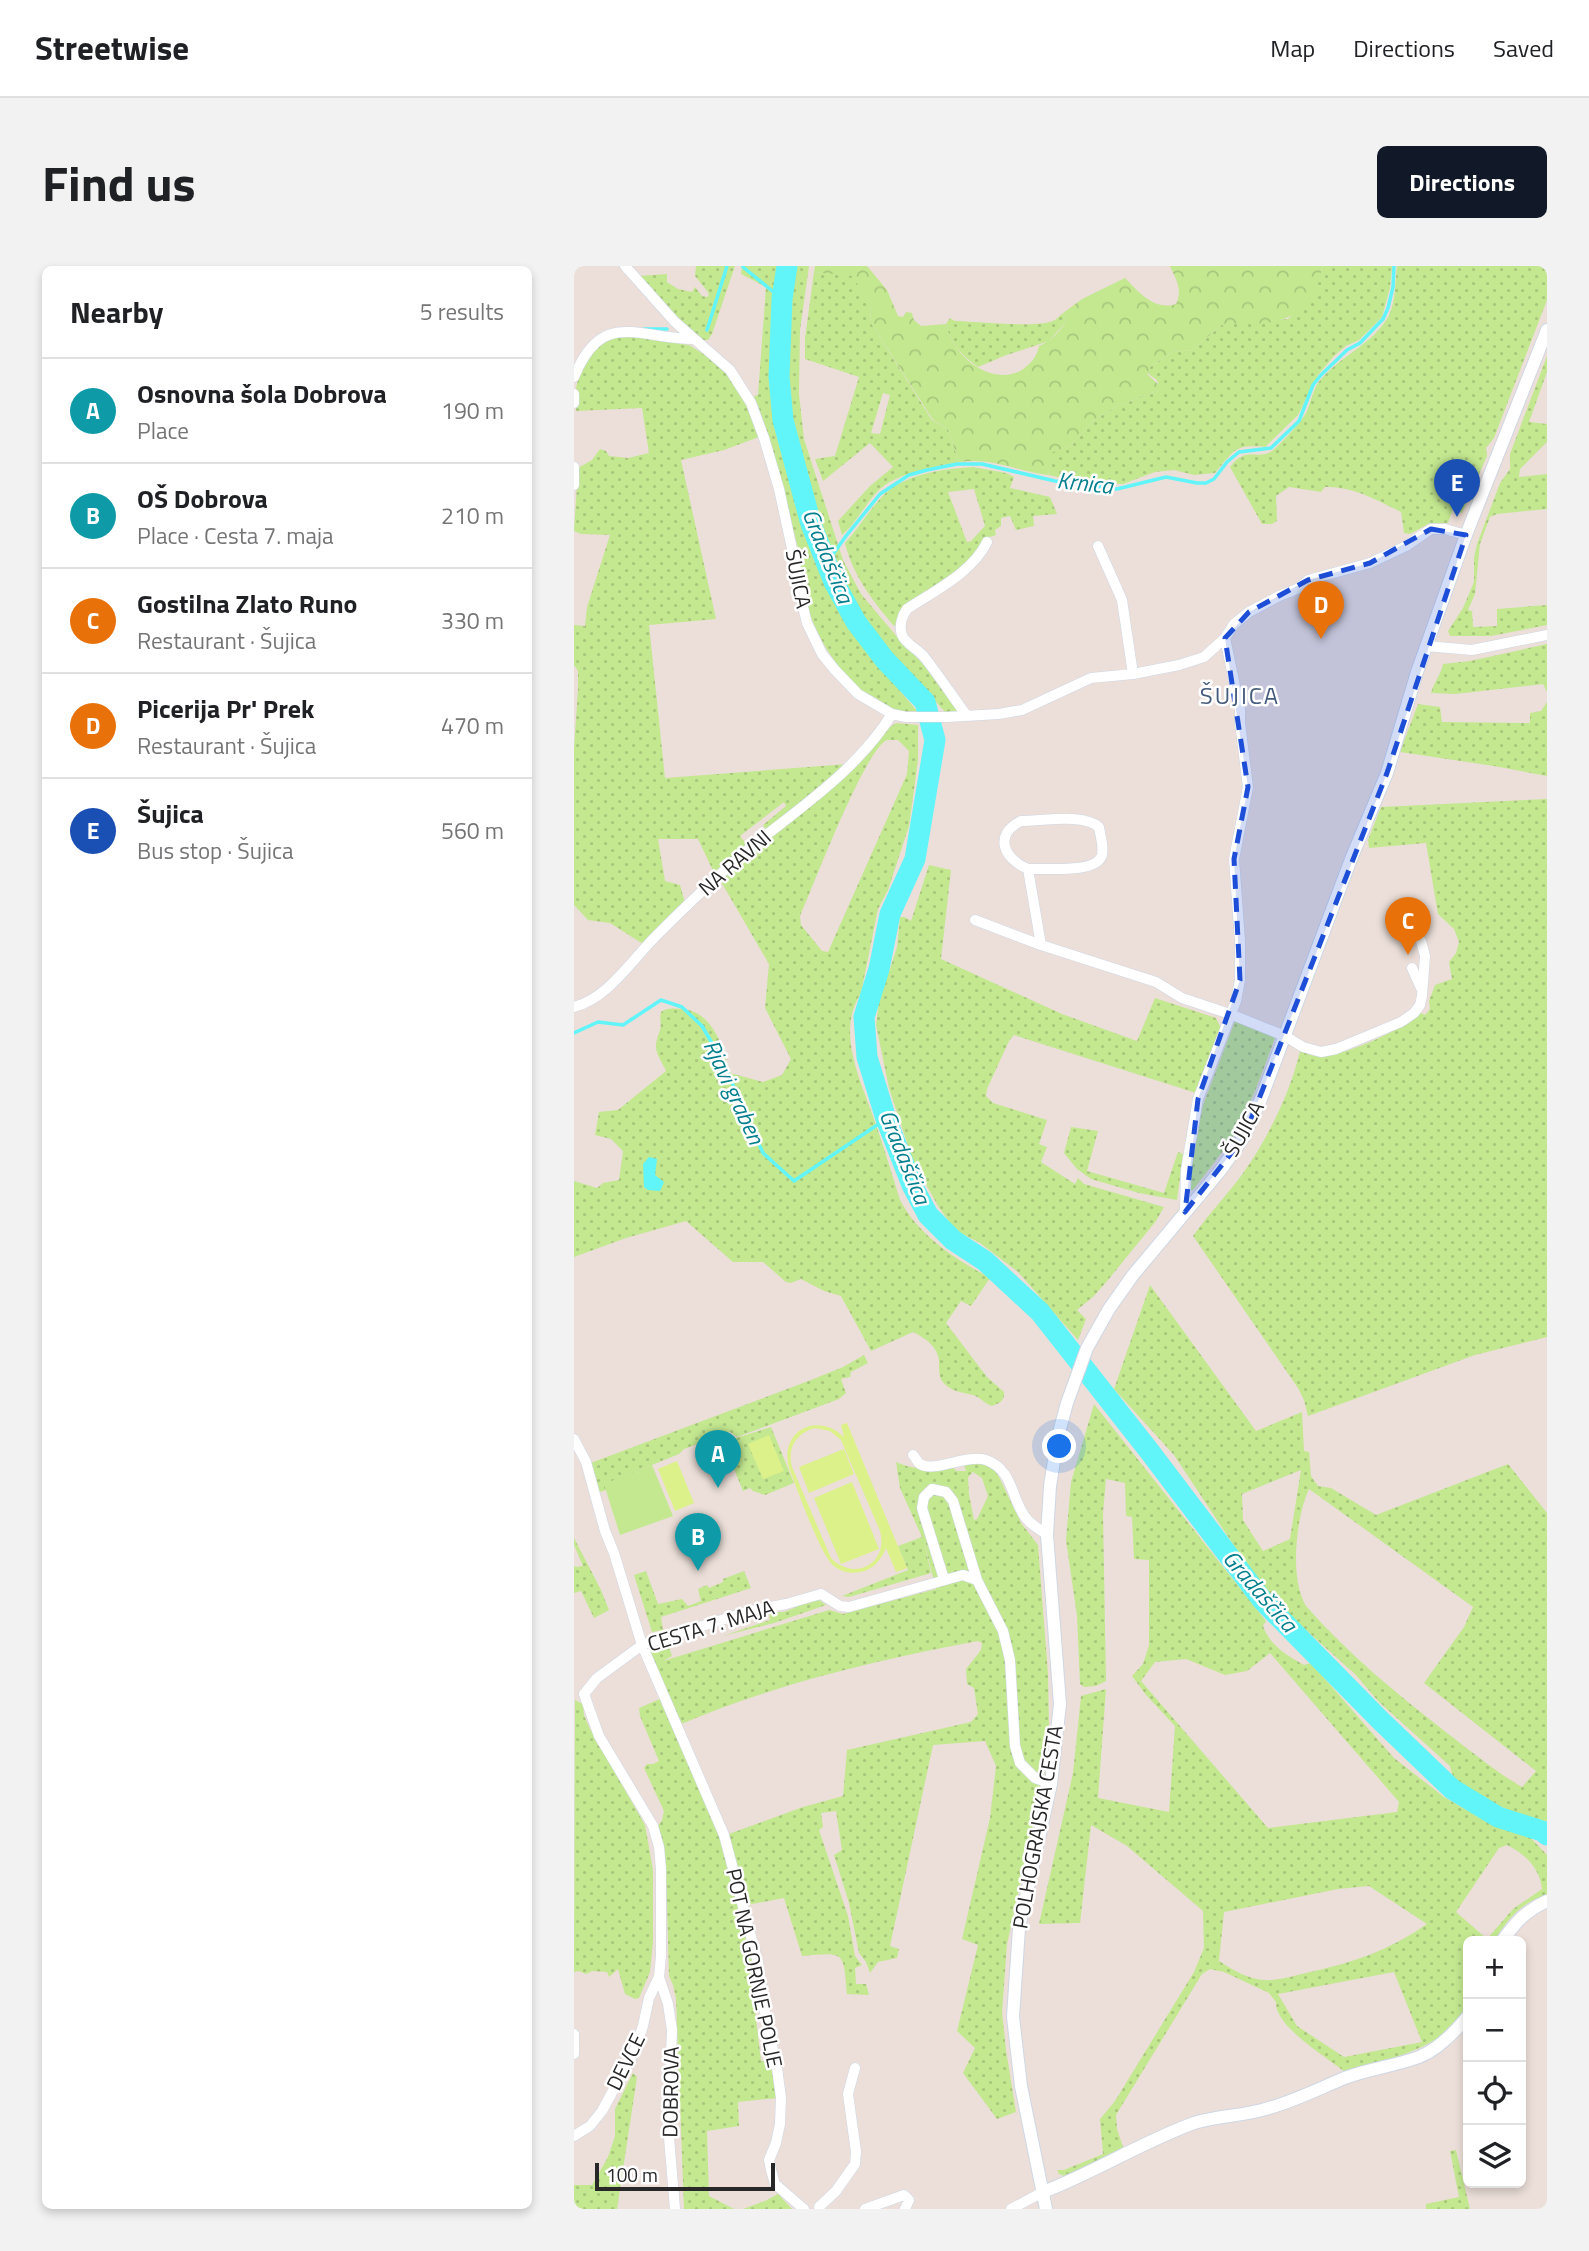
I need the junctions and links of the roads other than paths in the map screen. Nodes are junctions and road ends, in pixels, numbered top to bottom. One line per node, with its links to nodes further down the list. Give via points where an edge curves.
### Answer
1 (625, 266): 3 (street, ŠUJICA)
2 (1547, 330): 9 (street, ŠUJICA)
3 (693, 339): 4 (street, via 609,333 585,353); 16 (street, ŠUJICA, via 730,370 751,403 779,489 804,611 822,654 859,694)
4 (574, 377)
5 (574, 394): 6 (street)
6 (574, 404)
7 (574, 467): 8 (street)
8 (574, 485)
9 (1466, 535): 13 (street, via 1432,528 1370,563 1308,580 1249,612); 14 (street, ŠUJICA)
10 (987, 542): 17 (street, via 966,568 907,609 901,623 901,634 923,655)
11 (1098, 546): 15 (street, via 1122,600)
12 (1547, 635): 14 (street, via 1472,650)
13 (1225, 638): 15 (street, via 1204,657); 25 (street, ŠUJICA, via 1240,710 1248,787 1234,859 1240,980)
14 (1426, 646): 26 (street, ŠUJICA, via 1387,773)
15 (1133, 674): 17 (street, via 1091,678 1022,710)
16 (892, 715): 17 (street, ŠUJICA); 24 (street, NA RAVNI, via 862,756 824,791 718,877 614,981)
17 (967, 716)
18 (1028, 869): 18 (street, via 1015,863 1004,844 1013,825 1081,819 1099,827 1102,854 1098,862 1089,867); 21 (street)
19 (975, 920): 21 (street)
20 (1421, 941): 23 (street)
21 (1041, 945): 25 (street, via 1156,982 1182,998)
22 (1412, 968): 23 (street)
23 (1421, 989): 26 (street, via 1420,1005 1408,1018 1336,1049 1321,1052)
24 (574, 1007)
25 (1230, 1014): 26 (street); 27 (street, ŠUJICA, via 1198,1099 1186,1170)
26 (1285, 1036): 27 (street, ŠUJICA, via 1244,1137)
27 (1185, 1212): 28 (street, ŠUJICA, via 1098,1327)
28 (1067, 1403): 31 (street, POLHOGRAJSKA CESTA, via 1050,1486)
29 (574, 1439): 34 (street, POT NA GORNJE POLJE, via 586,1462)
30 (913, 1455): 31 (street, via 927,1466 970,1458 998,1466 1025,1517)
31 (1047, 1535): 36 (street, POLHOGRAJSKA CESTA, via 1060,1704)
32 (944, 1579): 33 (street, CESTA 7. MAJA, via 963,1575); 33 (street, via 922,1508 927,1492 937,1489 953,1501); 34 (street, CESTA 7. MAJA, via 849,1606 839,1606 817,1594)
33 (977, 1580): 36 (street, via 1003,1631 1010,1660 1020,1763 1035,1778)
34 (642, 1645): 35 (street, CESTA 7. MAJA); 48 (street, POT NA GORNJE POLJE, via 724,1835 758,1963 779,2088 780,2124 769,2160 771,2170 775,2183)
35 (579, 1692): 39 (street, CESTA 7. MAJA, via 653,1826 659,1847)
36 (1051, 1784): 45 (street, POLHOGRAJSKA CESTA, via 1019,1928 1013,2017 1021,2086)
37 (1547, 1901): 38 (street, via 1516,1921)
38 (1506, 1936)
39 (659, 1977): 44 (street, DEVCE, via 620,2078 602,2111); 47 (street, DOBROVA, via 672,2031 668,2126)
40 (1463, 2022): 45 (street, via 1420,2056 1345,2078 1263,2110 1198,2122)
41 (574, 2034): 42 (street)
42 (574, 2054)
43 (855, 2068): 46 (street, via 848,2094 855,2164)
44 (574, 2136)
45 (1043, 2192): 51 (street); 52 (street, POLHOGRAJSKA CESTA)
46 (820, 2208)
47 (674, 2209)
48 (804, 2209)
49 (865, 2209): 50 (street, via 904,2195 909,2200)
50 (905, 2209)
51 (1011, 2209)
52 (1046, 2209)

